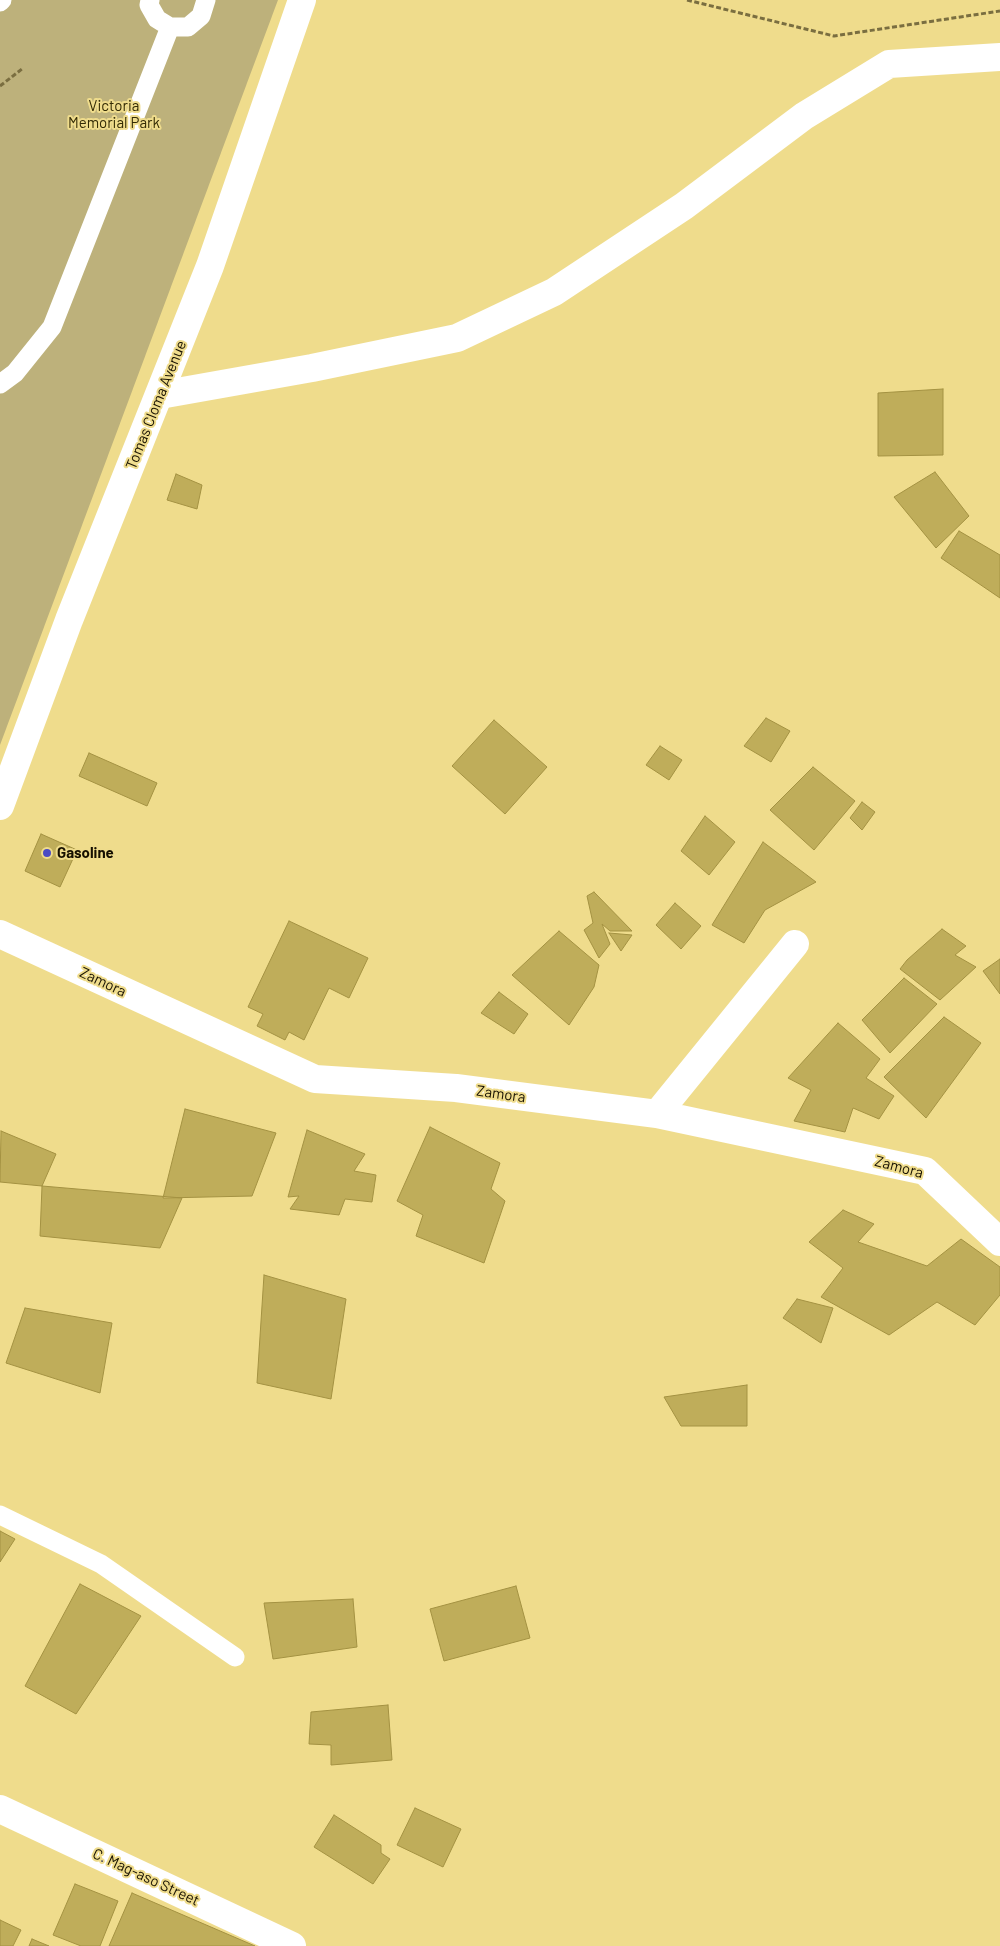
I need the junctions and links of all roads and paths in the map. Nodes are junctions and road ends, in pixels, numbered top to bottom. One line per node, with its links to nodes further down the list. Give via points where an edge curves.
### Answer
1 (150, 0): 6 (lane, via 149,5 157,19)
2 (206, 0): 6 (lane, via 201,16 188,27)
3 (302, 0): 11 (street, Tomas Cloma Avenue, via 210,266)
4 (687, 0): 5 (path, via 834,36)
5 (1000, 11)
6 (170, 27): 10 (lane, via 52,327 15,373)
7 (1000, 57): 11 (street, via 889,64 804,116 684,206 554,292 457,338)
8 (22, 69): 9 (path)
9 (0, 86)
10 (0, 384)
11 (160, 395): 12 (street, Tomas Cloma Avenue, via 69,620)
12 (0, 806)
13 (0, 934): 15 (street, Zamora, via 315,1079 456,1088)
14 (795, 944): 15 (street)
15 (657, 1114): 16 (street, Zamora, via 925,1171)
16 (1000, 1242)
17 (0, 1515): 18 (lane, via 101,1564)
18 (235, 1657)
19 (0, 1808): 20 (street, C. Mag-aso Street)
20 (292, 1946)

